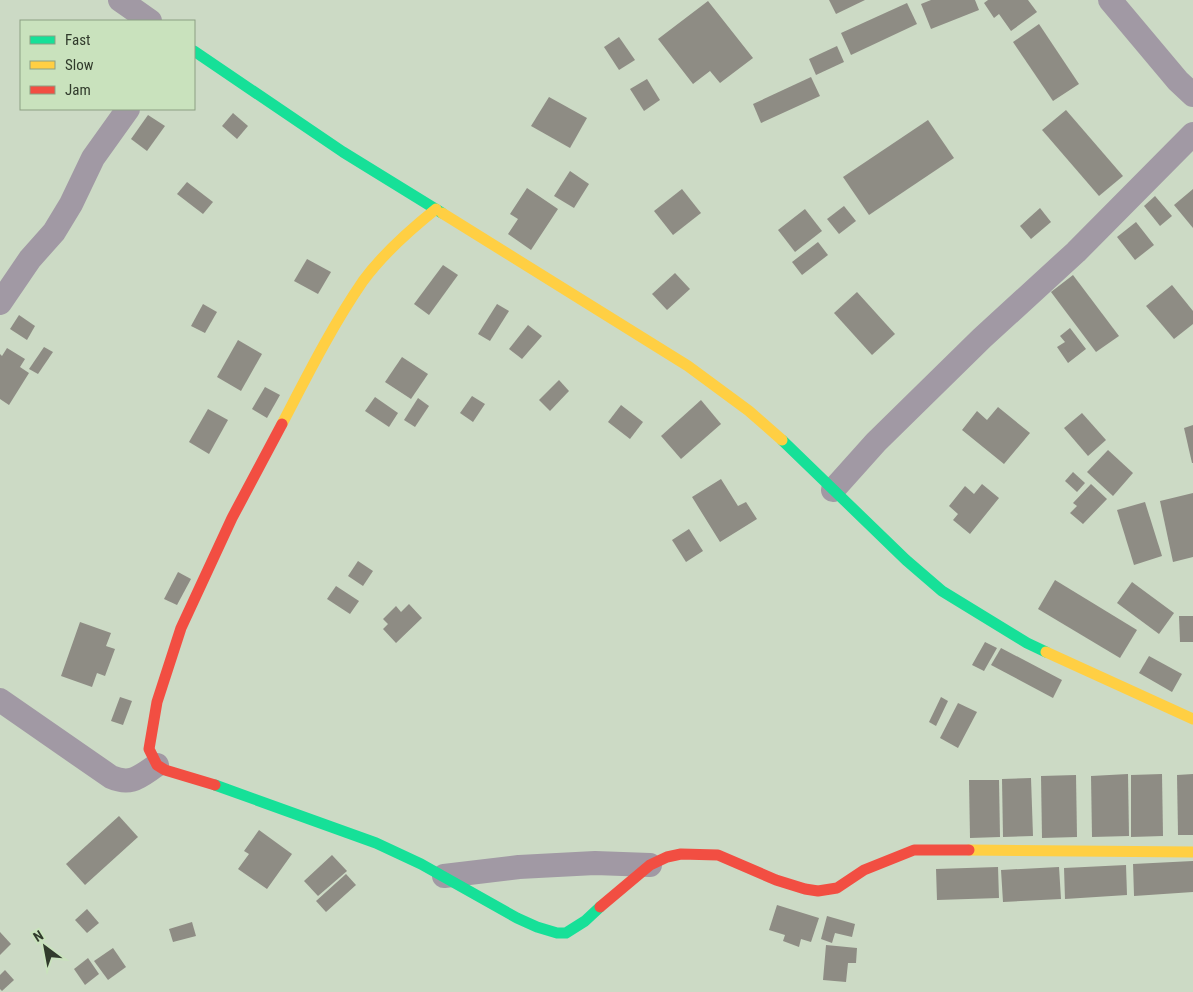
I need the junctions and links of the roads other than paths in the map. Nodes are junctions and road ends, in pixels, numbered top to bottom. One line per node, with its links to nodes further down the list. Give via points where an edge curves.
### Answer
1 (120, 0): 3 (street)
2 (1110, 0): 5 (street)
3 (149, 20)
4 (195, 52): 8 (street, via 343,152)
5 (1193, 95)
6 (127, 110): 9 (street, via 93,158 54,232 30,259)
7 (1193, 134): 10 (street, via 1076,252 883,435)
8 (436, 210): 10 (street, via 688,366 749,411); 13 (street, via 408,231 364,280 327,338 232,518 181,628 157,702 149,749)
9 (0, 303)
10 (833, 490): 12 (street, via 942,591 978,614 1027,643)
11 (0, 700): 13 (street, via 120,781 131,781)
12 (1193, 719)
13 (156, 765): 16 (street, via 338,828)
14 (1193, 852): 15 (street, via 914,850 864,870 837,888 818,891 776,880 718,855 681,854)
15 (650, 866): 16 (street, via 595,863); 16 (street, via 566,933 537,927 516,918)
16 (444, 876)

